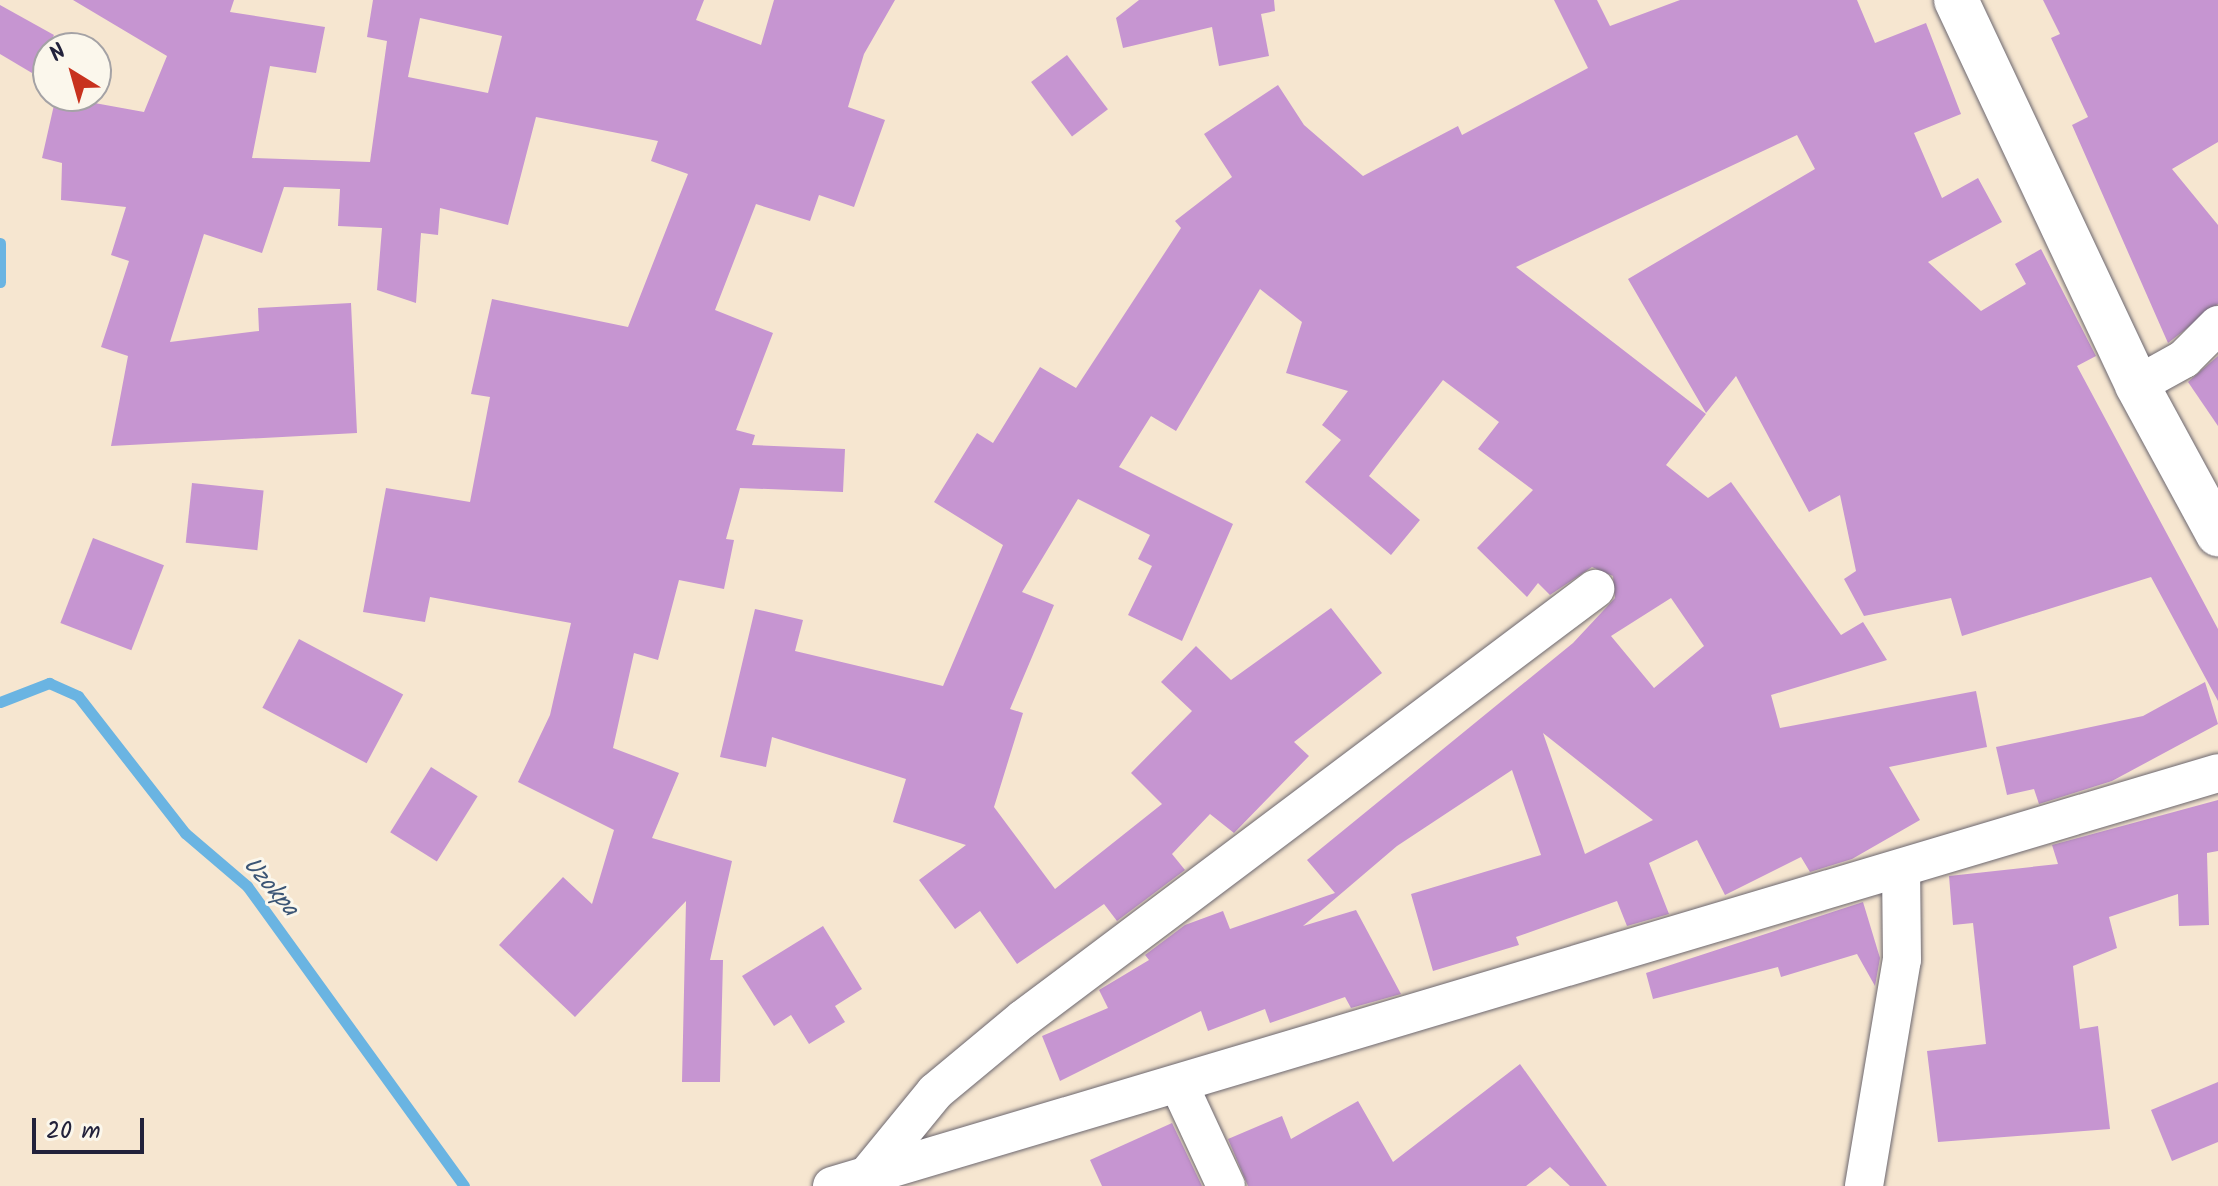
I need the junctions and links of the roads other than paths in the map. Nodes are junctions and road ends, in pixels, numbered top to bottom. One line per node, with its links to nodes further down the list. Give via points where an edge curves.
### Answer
1 (1956, 0): 3 (street)
2 (2218, 325): 3 (street, via 2184,359)
3 (2137, 385): 4 (street)
4 (2218, 534)
5 (1595, 589): 9 (street, via 1012,1028 935,1092)
6 (2218, 773): 7 (street)
7 (1901, 871): 8 (street); 12 (street, via 1902,960)
8 (1180, 1087): 9 (street); 11 (street)
9 (868, 1174): 10 (street)
10 (832, 1186)
11 (1226, 1186)
12 (1864, 1186)

